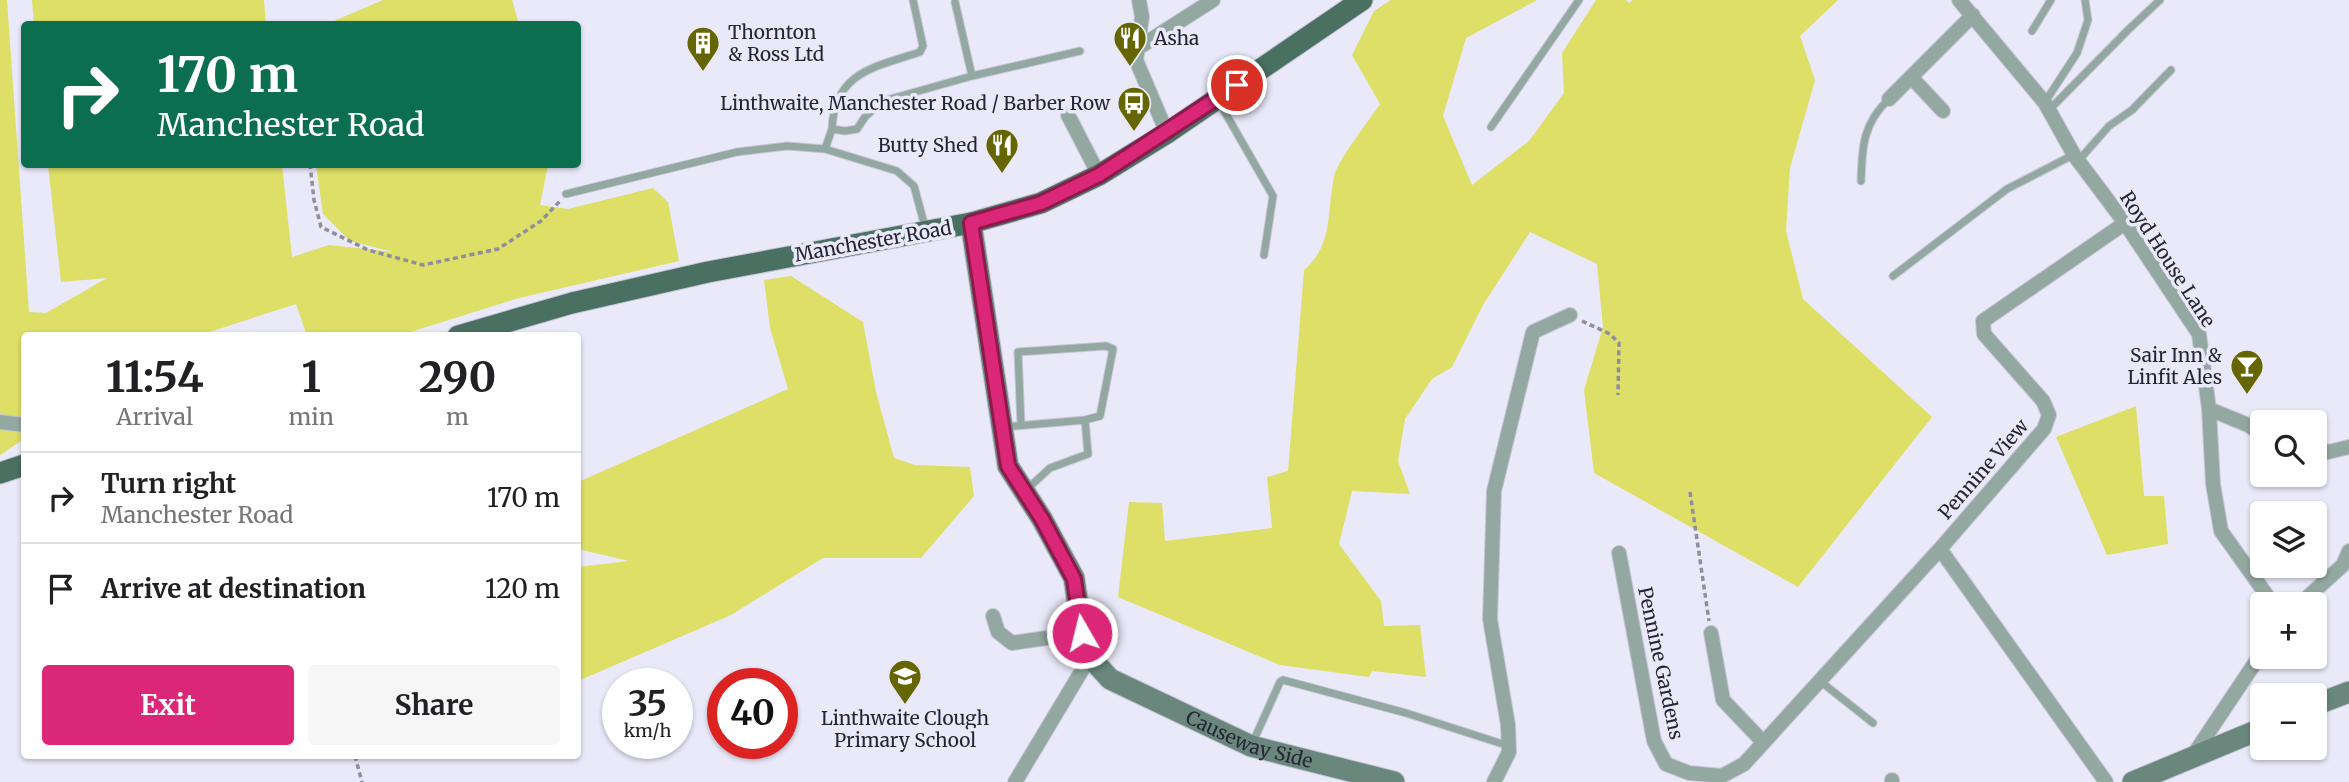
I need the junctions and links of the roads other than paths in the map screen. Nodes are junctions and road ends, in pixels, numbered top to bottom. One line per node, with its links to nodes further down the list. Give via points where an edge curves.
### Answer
1 (914, 0): 23 (lane, via 923,46 920,52 853,79 833,109)
2 (1139, 0): 12 (street)
3 (1213, 0): 12 (street)
4 (1362, 0): 17 (main road, Manchester Road)
5 (1579, 0): 22 (lane)
6 (2051, 0): 11 (lane)
7 (2085, 0): 19 (lane, via 2088,20 2077,53)
8 (2160, 0): 19 (lane)
9 (955, 2): 15 (lane)
10 (1966, 5): 16 (street); 19 (street, Royd House Lane)
11 (2032, 31)
12 (1138, 48): 24 (street, via 1136,60)
13 (1080, 51): 15 (lane)
14 (2171, 70): 26 (lane)
15 (972, 76): 23 (lane, via 883,101 857,129)
16 (1912, 78): 18 (street); 20 (street)
17 (1216, 99): 24 (main road, Manchester Road); 33 (lane, via 1273,196)
18 (1889, 99): 28 (lane, via 1877,110 1862,144)
19 (2047, 106): 26 (street, Royd House Lane)
20 (1943, 111)
21 (1068, 115): 27 (street)
22 (1491, 127)
23 (832, 129): 25 (lane)
24 (1167, 132): 27 (main road, Manchester Road)
25 (825, 149): 29 (lane, via 787,146 737,152); 32 (lane, via 897,171 914,186)
26 (2076, 158): 31 (street, Royd House Lane); 34 (lane, via 2007,188)
27 (1099, 175): 30 (main road, Manchester Road, via 1041,203)
28 (1861, 181)
29 (566, 194)
30 (971, 223): 32 (main road, Manchester Road); 41 (street)
31 (2125, 223): 37 (street, Royd House Lane, via 2199,334); 48 (street, Pennine View, via 1983,321 1984,334 2043,401 2049,415 2044,429)
32 (926, 232): 36 (main road, Manchester Road, via 708,272)
33 (1264, 255)
34 (1893, 276)
35 (1570, 315): 65 (street, via 1533,332 1494,491 1490,619)
36 (472, 332)
37 (2209, 409): 42 (street); 51 (street, Royd House Lane, via 2221,531)
38 (1085, 420): 41 (lane); 41 (lane, via 1102,412 1110,347 1017,352); 47 (lane, via 1088,454 1050,468)
39 (0, 422): 40 (street)
40 (21, 425)
41 (1012, 426): 47 (street, via 1008,466)
42 (2250, 426)
43 (2349, 447): 44 (street)
44 (2327, 452)
45 (21, 466): 46 (main road)
46 (0, 473)
47 (1024, 491): 54 (street, via 1074,579)
48 (1940, 549): 58 (street, Pennine Gardens); 71 (street, Pennine View)
49 (2349, 551): 52 (street, via 2343,565)
50 (1619, 553): 67 (street, Pennine Gardens, via 1654,741 1666,764)
51 (2264, 592)
52 (2313, 592)
53 (993, 617): 54 (street, via 998,632 1012,643)
54 (1082, 633): 56 (street)
55 (1711, 634): 63 (street, via 1723,700)
56 (1090, 657): 64 (street, Causeway Side, via 1110,678); 68 (street)
57 (2251, 669): 66 (street)
58 (1819, 680): 61 (lane); 63 (street, Pennine Gardens)
59 (2349, 692): 60 (street)
60 (2327, 700)
61 (1873, 723)
62 (2250, 733): 66 (street)
63 (1763, 742): 67 (street, Pennine Gardens)
64 (1251, 746): 65 (lane, via 1283,680); 69 (street, Causeway Side)
65 (1509, 746): 70 (street)
66 (2191, 758): 72 (street)
67 (1723, 779)
68 (1014, 782)
69 (1394, 782)
70 (1494, 782)
71 (2106, 782)
72 (2133, 782)

